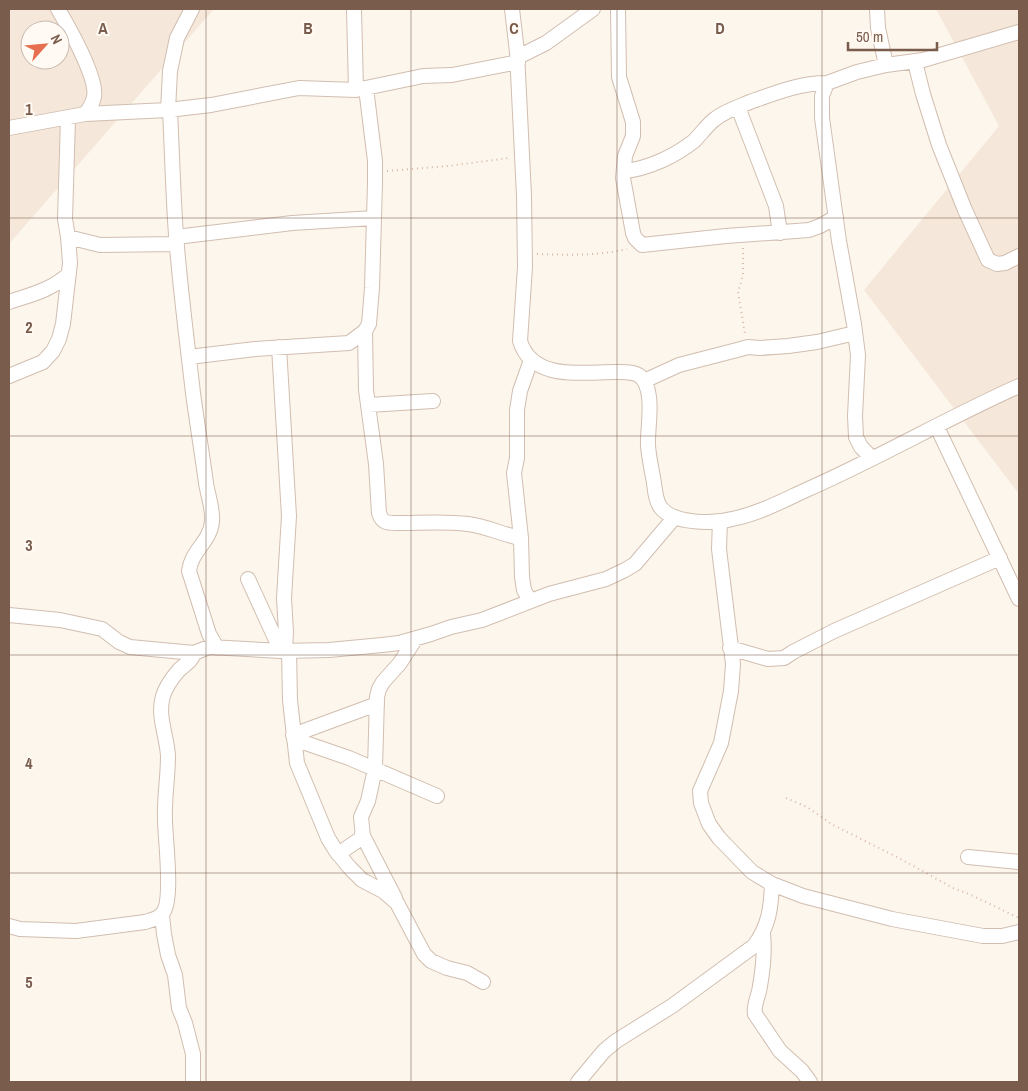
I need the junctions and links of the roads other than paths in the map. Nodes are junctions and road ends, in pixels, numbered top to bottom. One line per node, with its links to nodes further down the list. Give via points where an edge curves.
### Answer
1 (58, 9): 16 (street, via 94,86 95,95)
2 (192, 9): 15 (street, via 177,38 170,70)
3 (354, 9): 13 (street)
4 (512, 9): 9 (street)
5 (593, 9): 9 (street)
6 (618, 9): 19 (street, via 619,77 633,122 633,136 625,156)
7 (877, 9): 11 (street)
8 (1019, 32): 10 (street)
9 (518, 60): 13 (street, via 452,75 423,76); 32 (street, via 525,253 520,341)
10 (915, 62): 11 (street); 25 (street, via 939,145 988,260 996,264 1005,263)
11 (886, 65): 12 (street)
12 (827, 83): 14 (street, via 795,86); 20 (street, via 822,96 822,118)
13 (361, 89): 15 (street, via 299,88); 21 (street, via 375,172)
14 (738, 107): 19 (street, via 715,118 694,141 679,150 648,166); 22 (street, via 776,206)
15 (169, 110): 16 (street); 24 (street)
16 (85, 114): 17 (street)
17 (68, 118): 18 (street); 23 (street, via 65,213)
18 (9, 128)
19 (624, 171): 22 (street, via 633,233 642,245)
20 (836, 217): 22 (street, via 809,230); 29 (street)
21 (374, 218): 24 (street, via 292,223); 28 (street, via 369,324)
22 (780, 233)
23 (68, 237): 24 (street, via 100,245); 26 (street)
24 (177, 240): 31 (street)
25 (1019, 256)
26 (69, 274): 27 (street, via 42,292); 33 (street, via 63,324 53,351 43,362)
27 (9, 302)
28 (365, 331): 30 (street, via 349,343); 37 (street)
29 (855, 333): 34 (street, via 788,346 748,347 679,365); 39 (street, via 858,368 856,437)
30 (279, 347): 31 (street); 51 (street, via 288,516)
31 (189, 357): 49 (street, via 212,510 211,531 196,552 189,571 209,634)
32 (530, 360): 34 (street, via 541,368 554,371 632,372); 42 (street, via 517,410 518,444 514,473)
33 (9, 376)
34 (644, 381): 40 (street, via 649,394 648,445 656,493 659,506)
35 (1019, 386): 38 (street)
36 (433, 400): 37 (street)
37 (368, 405): 42 (street, via 381,519 397,524 466,524)
38 (937, 427): 39 (street); 43 (street)
39 (872, 458): 41 (street, via 750,514)
40 (674, 518): 41 (street); 46 (street, via 635,564 625,570 606,579)
41 (720, 521): 50 (street, via 719,549)
42 (521, 538): 46 (street, via 522,577)
43 (1000, 558): 45 (street); 50 (street, via 834,631 784,658 768,660)
44 (248, 579): 51 (street)
45 (1019, 599)
46 (530, 601): 48 (street, via 482,620)
47 (9, 615): 52 (street, via 60,620 102,629 130,647)
48 (416, 638): 51 (street, via 358,649); 53 (street, via 379,689)
49 (217, 648): 51 (street); 52 (street)
50 (730, 648): 61 (street, via 733,664 731,691 721,743 700,791 701,803 719,838 752,872)
51 (285, 651): 54 (street)
52 (194, 654): 63 (street, via 167,685 162,697 162,722 168,753 164,819 168,897)
53 (377, 704): 54 (street); 55 (street)
54 (293, 737): 55 (street); 58 (street, via 297,763 308,793)
55 (375, 769): 56 (street); 57 (street, via 362,818)
56 (438, 796)
57 (362, 834): 58 (street, via 361,840); 62 (street)
58 (338, 854): 62 (street, via 362,880)
59 (968, 857): 60 (street)
60 (1019, 862)
61 (772, 884): 65 (street, via 892,919 983,936); 66 (street, via 769,916)
62 (398, 904): 67 (street, via 431,962 467,973)
63 (162, 915): 64 (street, via 146,922 76,932); 68 (street, via 179,1008 193,1054)
64 (9, 926)
65 (1019, 932)
66 (763, 934): 69 (street, via 754,946 616,1041); 70 (street, via 764,961 755,1014 780,1051)
67 (483, 982)
68 (193, 1082)
69 (578, 1082)
70 (810, 1082)

